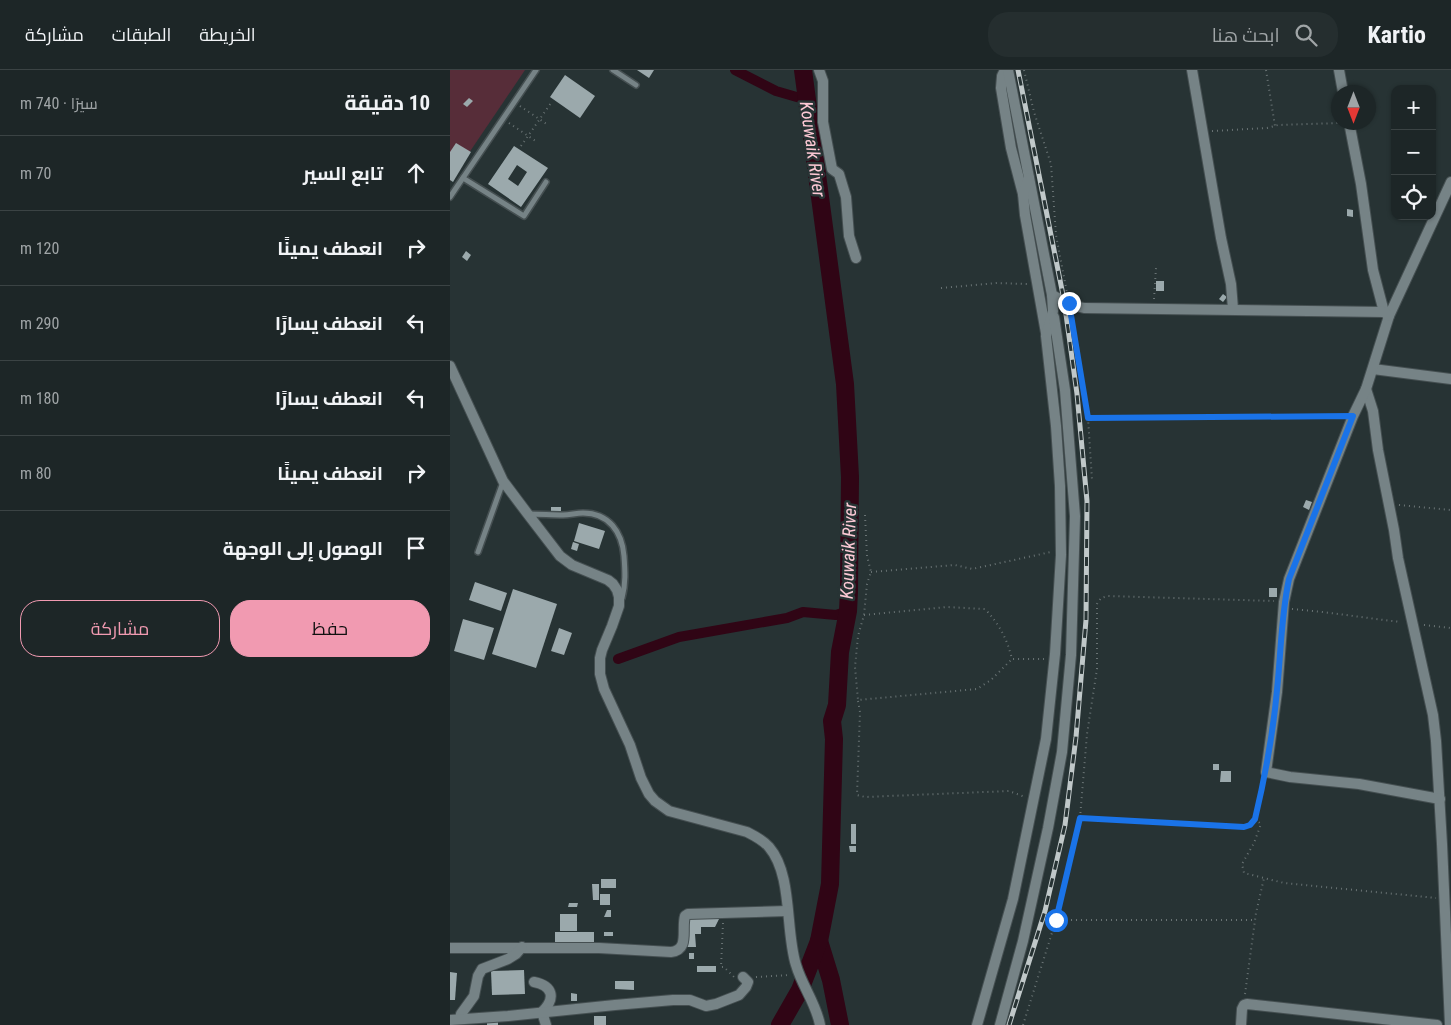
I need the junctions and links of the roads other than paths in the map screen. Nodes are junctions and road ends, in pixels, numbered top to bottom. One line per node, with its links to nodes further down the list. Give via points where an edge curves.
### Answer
1 (536, 70): 10 (lane)
2 (613, 70): 7 (lane)
3 (819, 70): 16 (street, via 823,81 823,122 832,169 839,174 846,197 849,236)
4 (1006, 70): 11 (street); 14 (street, via 1001,88)
5 (1192, 70): 18 (street)
6 (1339, 70): 8 (street)
7 (636, 85)
8 (1342, 85)
9 (1350, 130): 20 (street, via 1373,270)
10 (463, 178): 12 (lane, via 524,216); 15 (lane)
11 (1029, 178): 14 (street); 17 (street)
12 (546, 182)
13 (1451, 182): 20 (street)
14 (1023, 194): 21 (street)
15 (450, 197)
16 (856, 258)
17 (1052, 295): 18 (street, via 1084,308); 19 (street)
18 (1233, 310): 20 (street)
19 (1053, 311): 21 (street); 44 (street, via 1065,390 1074,506 1071,655 1062,752 1048,828)
20 (1387, 314): 23 (street)
21 (1046, 336): 43 (street, via 1057,434 1061,550 1046,739 1013,899)
22 (450, 366): 28 (street)
23 (1373, 369): 24 (street); 25 (street)
24 (1451, 379)
25 (1366, 389): 26 (street); 27 (street)
26 (1352, 420): 27 (street, via 1364,416); 32 (street, via 1289,579 1266,772 1359,784)
27 (1374, 424): 32 (street, via 1398,558 1433,715)
28 (504, 482): 29 (street); 30 (lane)
29 (527, 514): 31 (street, via 554,550 566,560 613,584); 31 (lane, via 598,515 614,527 622,542 624,556 625,589)
30 (478, 552)
31 (619, 606): 33 (street, via 602,650 600,674 648,794 669,811 758,837 769,847 778,864)
32 (1440, 800): 36 (street)
33 (787, 911): 34 (street, via 688,914 683,921 684,942 677,951); 42 (street, via 791,946 799,974 817,1011)
34 (522, 947): 35 (street); 40 (street, via 508,959 482,969 474,996)
35 (450, 948)
36 (1449, 954): 47 (street)
37 (744, 978): 39 (street, via 748,982 739,995 706,1006 690,1000 673,1000)
38 (534, 982): 39 (street, via 548,988 551,996)
39 (542, 1012): 40 (street); 41 (street)
40 (455, 1019)
41 (546, 1025)
42 (820, 1025)
43 (977, 1025)
44 (1000, 1025)
45 (1241, 1025): 46 (street, via 1242,1010 1247,1004)
46 (1437, 1025)
47 (1450, 1025)

